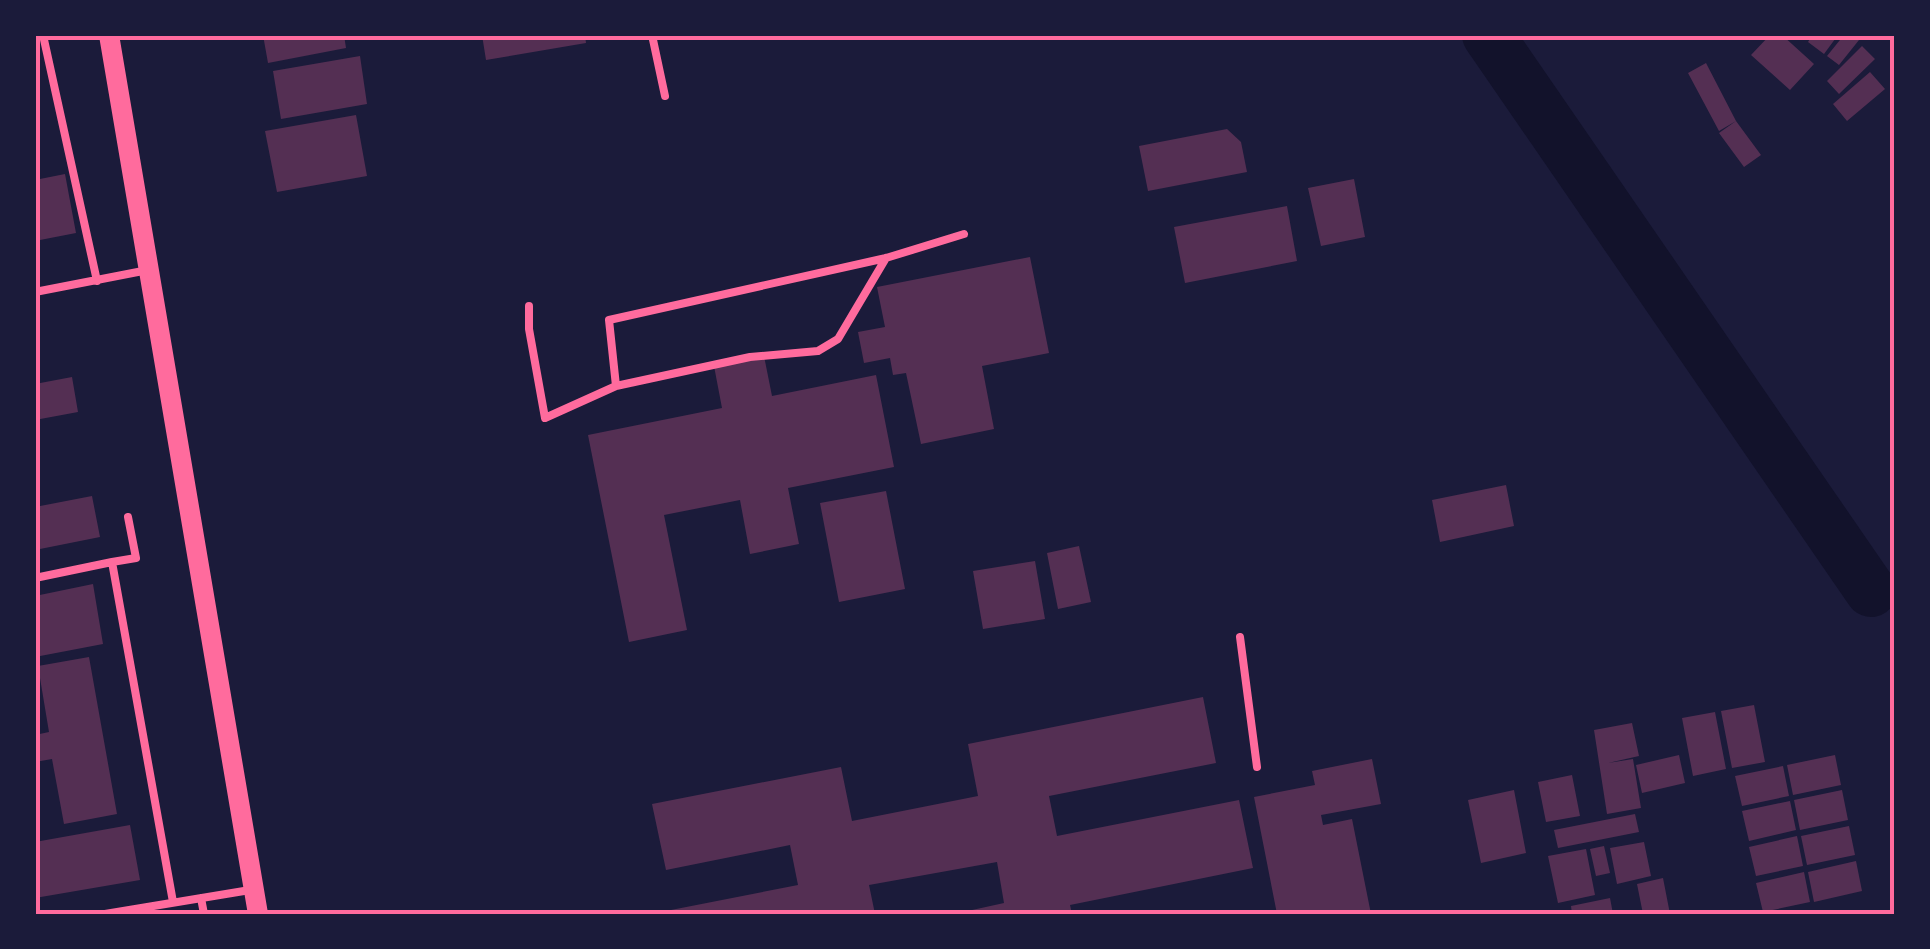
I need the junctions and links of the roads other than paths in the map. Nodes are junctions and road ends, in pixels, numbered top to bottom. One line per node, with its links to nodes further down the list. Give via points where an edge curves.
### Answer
1 (43, 35): 8 (lane)
2 (109, 35): 7 (main road)
3 (652, 35): 4 (lane)
4 (665, 96)
5 (964, 234): 6 (lane)
6 (886, 258): 11 (lane, via 838,339 818,350 750,357); 11 (lane, via 609,320)
7 (148, 270): 8 (lane); 17 (main road)
8 (97, 281): 9 (lane)
9 (35, 292)
10 (529, 306): 11 (lane, via 545,418)
11 (616, 386)
12 (128, 517): 13 (lane, via 136,558)
13 (112, 562): 14 (lane); 19 (lane)
14 (35, 578)
15 (1240, 637): 16 (lane)
16 (1257, 766)
17 (254, 890): 18 (lane); 23 (main road)
18 (201, 898): 19 (lane); 22 (lane)
19 (173, 902): 20 (lane)
20 (122, 913): 21 (lane)
21 (105, 914)
22 (204, 914)
23 (258, 914)

